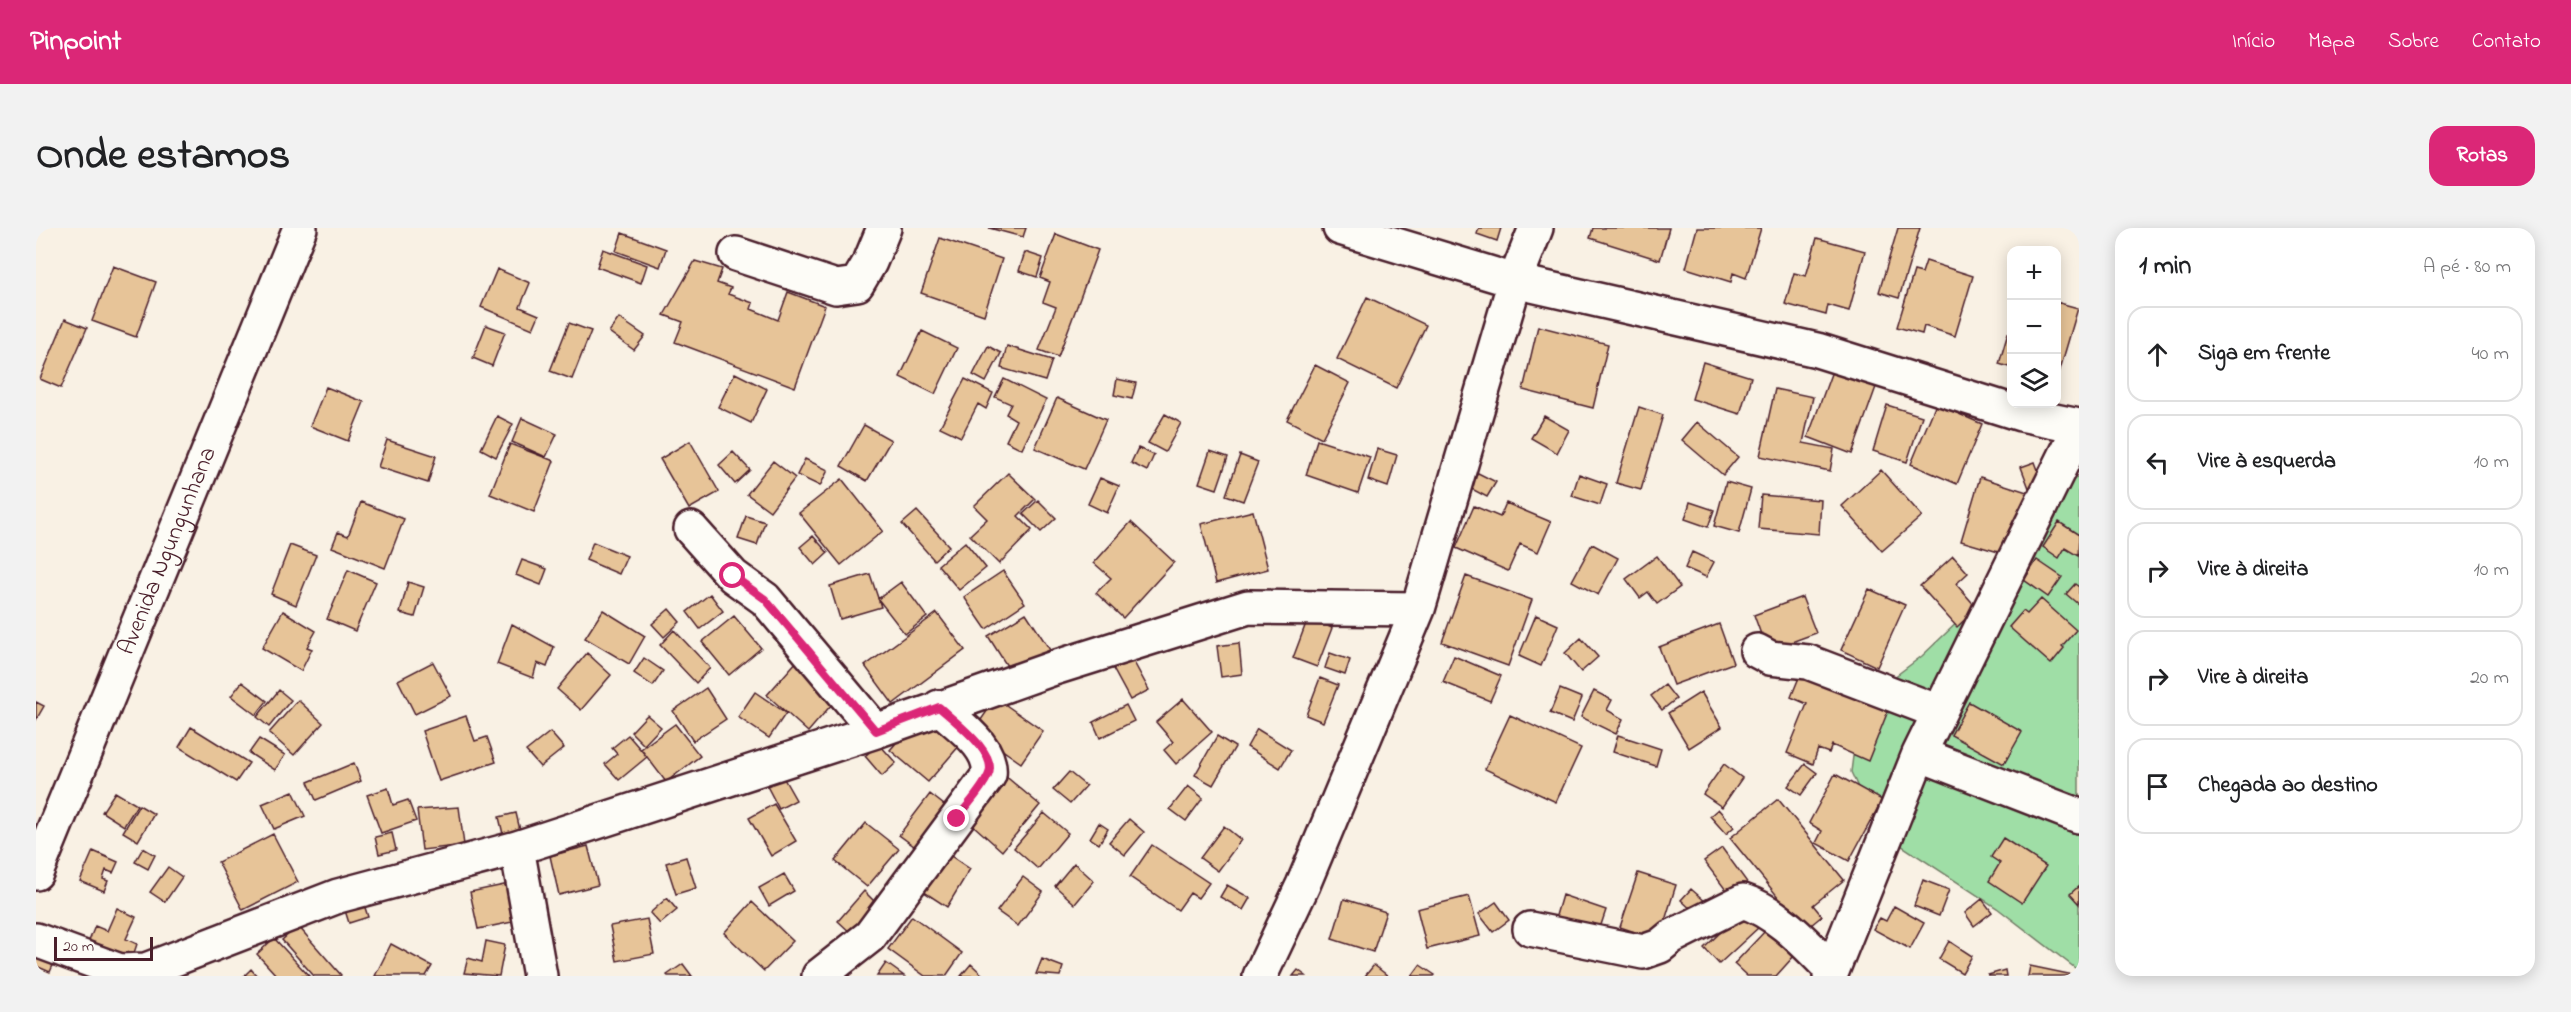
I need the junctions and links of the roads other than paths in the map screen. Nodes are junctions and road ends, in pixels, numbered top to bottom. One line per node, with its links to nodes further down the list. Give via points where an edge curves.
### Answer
1 (300, 228): 17 (street, Avenida Ngungunhana)
2 (884, 228): 5 (street, via 857,284 836,287)
3 (1340, 228): 6 (street)
4 (1536, 228): 6 (street)
5 (736, 254)
6 (1515, 281): 7 (street, via 1817,350 2021,414); 9 (street)
7 (2079, 427): 12 (street)
8 (691, 529): 13 (street, via 733,576 765,599)
9 (1418, 609): 11 (street, via 1248,607); 23 (street, via 1303,885)
10 (1757, 651): 12 (street, via 1770,658 1808,662)
11 (939, 707): 13 (street); 22 (street, via 987,752 991,763 989,775 870,936)
12 (1939, 712): 14 (street)
13 (876, 731): 16 (street)
14 (1919, 753): 15 (street); 20 (street)
15 (2079, 816)
16 (517, 848): 19 (street, via 338,896 146,970 120,971); 21 (street)
17 (36, 873)
18 (1530, 929): 20 (street, via 1643,952 1743,901 1776,919)
19 (36, 940)
20 (1831, 973)
21 (540, 976)
22 (819, 976)
23 (1260, 976)

